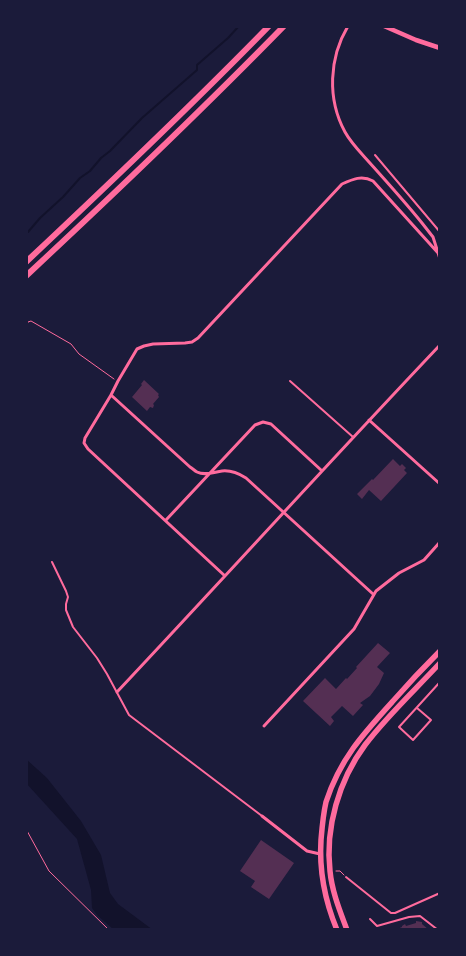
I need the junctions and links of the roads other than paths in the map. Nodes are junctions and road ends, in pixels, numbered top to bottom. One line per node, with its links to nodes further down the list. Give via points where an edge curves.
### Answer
1 (269, 26): 10 (highway)
2 (284, 26): 11 (highway, via 137,172)
3 (348, 26): 8 (street, via 335,59 332,85 335,109 346,133 433,237)
4 (384, 26): 5 (street)
5 (440, 48)
6 (375, 155): 7 (lane)
7 (440, 232)
8 (439, 254): 9 (street); 14 (street, via 373,181 362,177 352,179 342,184 198,338 185,343 153,344 137,350)
9 (440, 259)
10 (26, 262)
11 (26, 276)
12 (440, 345): 15 (street)
13 (290, 381): 16 (lane)
14 (111, 395): 18 (street, via 190,467 198,473); 21 (street, via 84,443)
15 (369, 420): 16 (street); 19 (street)
16 (353, 437): 17 (street)
17 (321, 470): 18 (street, via 271,424 263,422 254,425); 20 (street)
18 (210, 474): 20 (street, via 233,471 239,474); 21 (street)
19 (440, 484)
20 (283, 512): 24 (street); 25 (street)
21 (166, 520): 24 (street)
22 (440, 542): 25 (street, via 424,560 399,573)
23 (52, 562): 29 (lane, via 68,597 66,610 73,627 97,658)
24 (225, 576): 29 (street)
25 (373, 594): 31 (street, via 354,630)
26 (440, 651): 33 (main road, via 360,737 338,771 326,804)
27 (440, 663): 38 (main road, via 377,730 357,757 340,790 332,818 330,871 337,906)
28 (440, 682): 30 (lane)
29 (116, 692): 32 (lane, via 129,715)
30 (417, 708): 30 (lane, via 399,727 413,740 431,720)
31 (264, 726)
32 (262, 816): 33 (street, via 307,851)
33 (320, 854): 37 (main road, via 321,875)
34 (346, 877): 35 (lane, via 395,913)
35 (440, 893)
36 (370, 919): 39 (lane, via 377,926 420,916)
37 (337, 930)
38 (347, 930)
39 (438, 930)

